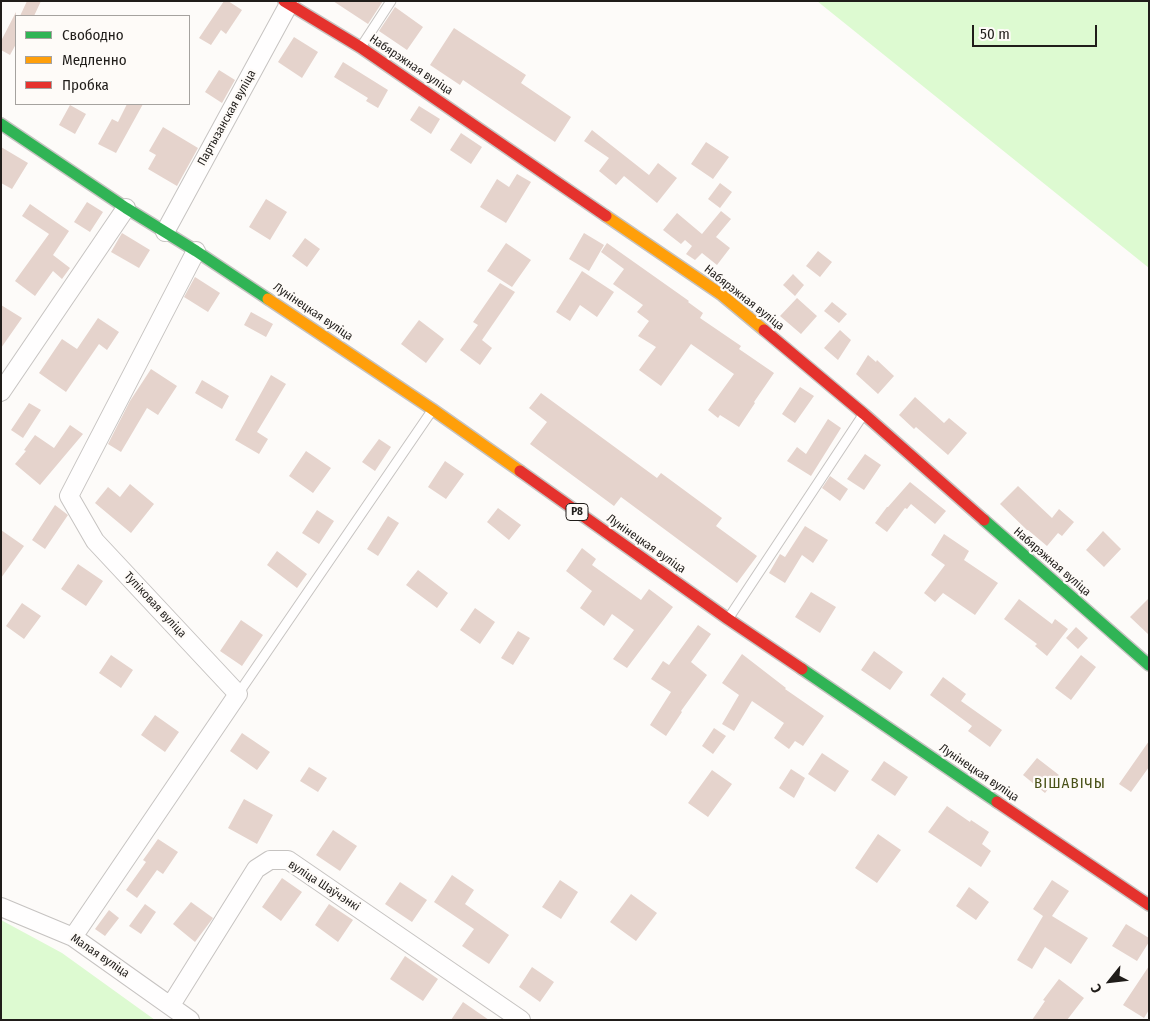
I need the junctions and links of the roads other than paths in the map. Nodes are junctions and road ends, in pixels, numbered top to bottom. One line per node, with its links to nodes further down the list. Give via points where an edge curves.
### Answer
1 (391, 1): 3 (lane)
2 (287, 3): 3 (main road, Набярэжная вуліца); 6 (street, Партызанская вуліца)
3 (360, 47): 10 (main road, Набярэжная вуліца, via 722,295)
4 (1, 124): 5 (main road, Лунінецкая вуліца / Р8)
5 (126, 208): 6 (main road, Лунінецкая вуліца / Р8); 8 (street)
6 (165, 232): 7 (main road, Лунінецкая вуліца / Р8)
7 (196, 251): 9 (main road, Лунінецкая вуліца / Р8); 13 (street, Тупіковая вуліца, via 69,496 95,541)
8 (1, 392)
9 (432, 410): 11 (main road, Лунінецкая вуліца / Р8); 13 (lane)
10 (864, 414): 11 (lane); 12 (main road, Набярэжная вуліца)
11 (728, 619): 14 (main road, Лунінецкая вуліца / Р8)
12 (1149, 665)
13 (238, 694): 16 (street)
14 (1149, 905)
15 (1, 907): 16 (street, Малая вуліца)
16 (73, 937): 17 (street, Малая вуліца)
17 (171, 1005): 18 (street, Малая вуліца); 19 (street, вуліца Шаўчэнкі, via 256,869 270,860 288,860)
18 (190, 1020)
19 (522, 1020)

